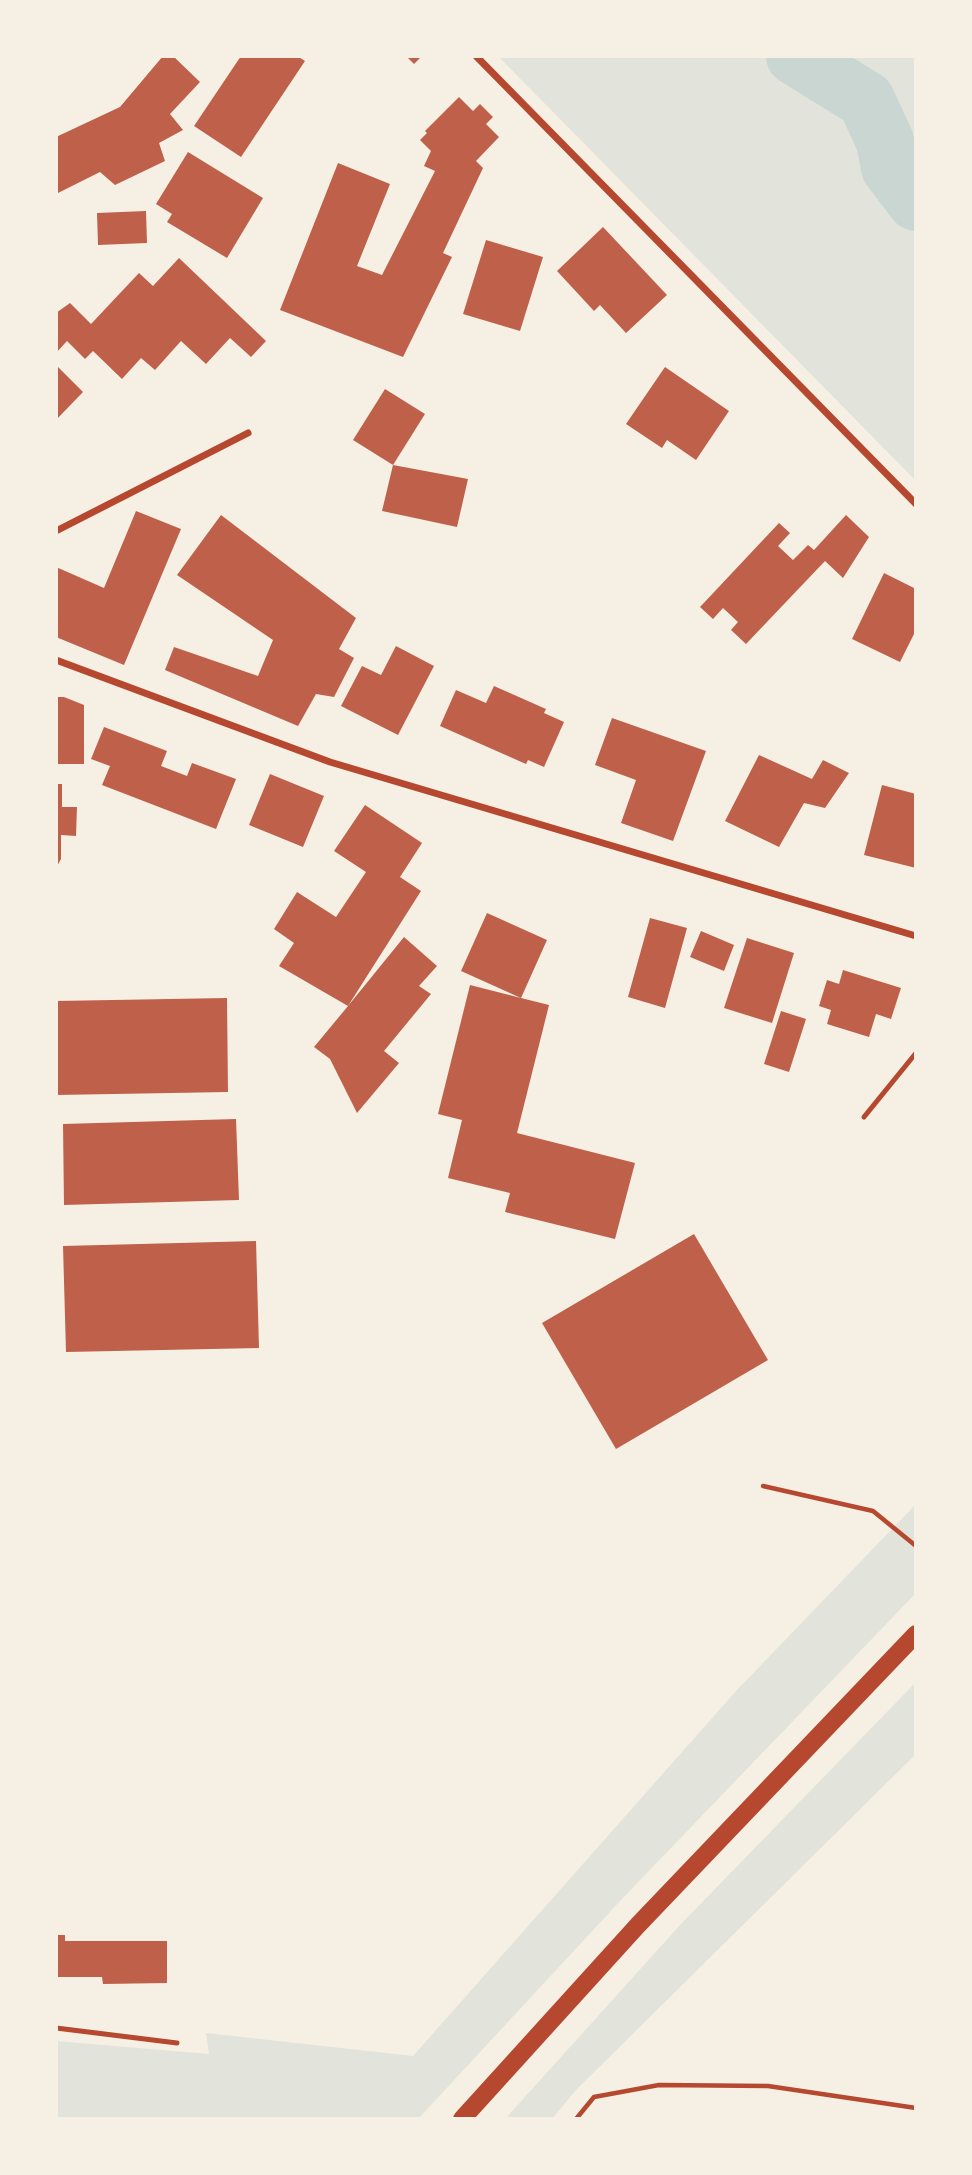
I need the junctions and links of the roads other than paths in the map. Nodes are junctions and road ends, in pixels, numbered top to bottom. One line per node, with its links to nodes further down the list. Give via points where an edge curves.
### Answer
1 (475, 56): 3 (street)
2 (248, 433): 4 (street)
3 (916, 503)
4 (56, 531)
5 (56, 660): 6 (street, via 330,762)
6 (916, 936)
7 (916, 1054): 8 (lane)
8 (864, 1117)
9 (916, 1634): 12 (main road, via 638,1924)
10 (56, 2028): 11 (lane)
11 (177, 2043)
12 (462, 2119)

